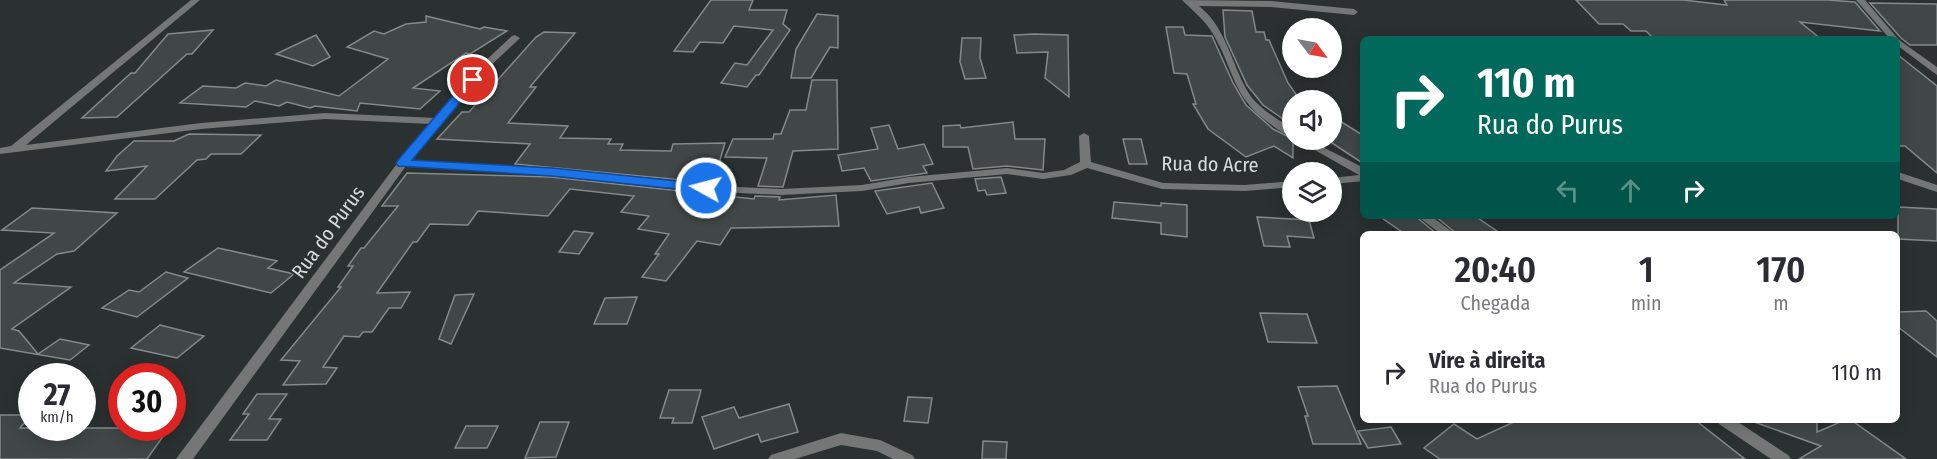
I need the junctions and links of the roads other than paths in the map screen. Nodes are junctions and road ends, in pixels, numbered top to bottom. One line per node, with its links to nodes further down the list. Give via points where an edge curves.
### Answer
1 (196, 0): 12 (street)
2 (1860, 0): 5 (street)
3 (1188, 2): 4 (street, via 1271,3); 10 (street, via 1206,16 1222,39 1247,98)
4 (1354, 12)
5 (1892, 36)
6 (515, 38): 9 (street, Rua do Purus)
7 (1900, 43): 8 (street)
8 (1937, 72)
9 (436, 121): 12 (street, via 325,116); 15 (street, Rua do Purus)
10 (1282, 127)
11 (1084, 136): 16 (street)
12 (15, 148): 14 (street)
13 (1319, 150): 17 (street)
14 (0, 151)
15 (403, 163): 16 (street, via 781,192 862,188 1007,171 1043,177); 26 (street, Rua do Purus)
16 (1086, 165): 21 (street, Rua do Acre, via 1162,186)
17 (1360, 174)
18 (1360, 176): 20 (street)
19 (1900, 176): 22 (street)
20 (1342, 179)
21 (1282, 185)
22 (1937, 189)
23 (1428, 219): 24 (street)
24 (1445, 231)
25 (1729, 423): 29 (street)
26 (184, 459)
27 (776, 459): 28 (street, via 841,439 880,446)
28 (907, 459)
29 (1783, 459)

